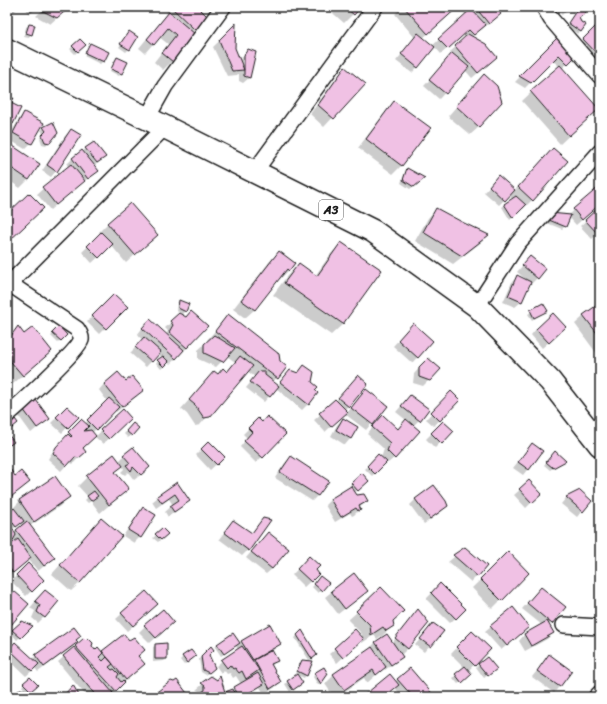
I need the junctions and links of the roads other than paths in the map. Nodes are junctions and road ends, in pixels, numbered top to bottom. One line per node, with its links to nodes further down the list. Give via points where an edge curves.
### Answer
1 (223, 7): 6 (street, via 165,86)
2 (375, 7): 8 (street)
3 (544, 7): 5 (street)
4 (7, 50): 6 (highway, A3)
5 (600, 76)
6 (156, 122): 8 (highway, A3); 9 (street)
7 (600, 152): 10 (street, via 518,243)
8 (255, 171): 10 (highway, A3, via 373,230)
9 (9, 285): 11 (street, via 77,329 81,341 69,356)
10 (477, 306): 12 (highway, A3, via 550,381)
11 (7, 415)
12 (600, 446)
13 (564, 625): 14 (street)
14 (600, 627)
15 (600, 693): 16 (street)
16 (596, 697)

